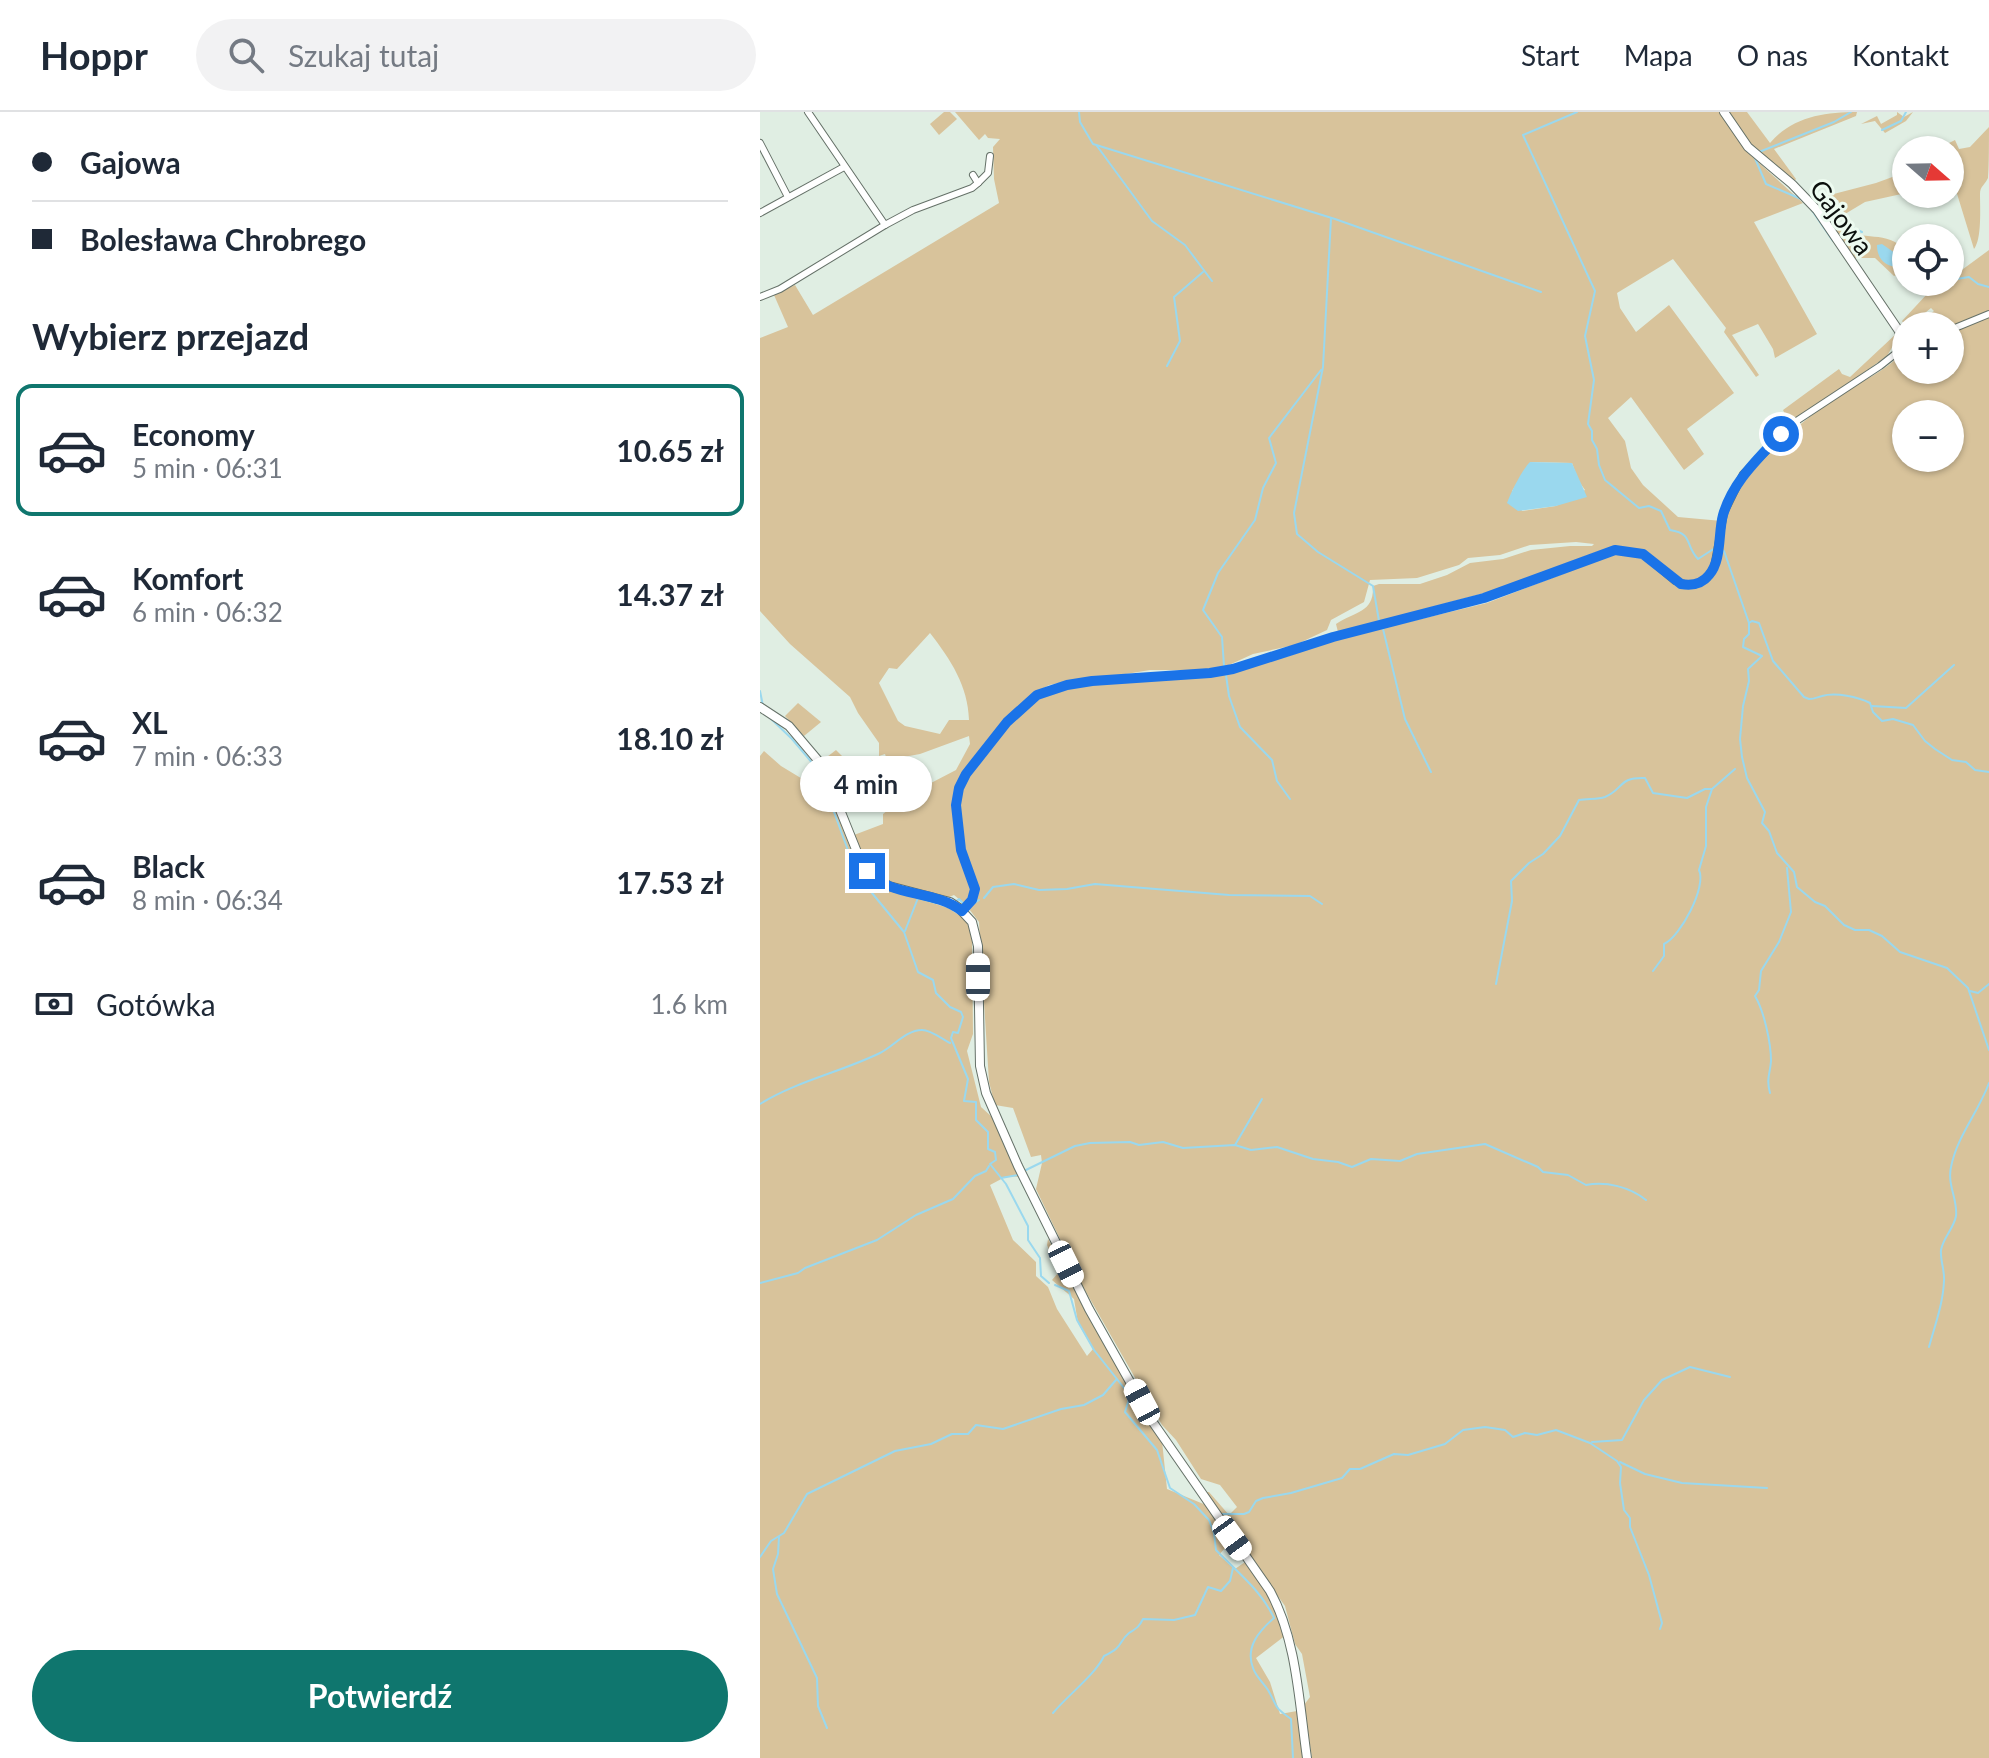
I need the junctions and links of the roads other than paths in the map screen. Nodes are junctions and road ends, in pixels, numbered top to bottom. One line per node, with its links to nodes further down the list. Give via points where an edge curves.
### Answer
1 (808, 112): 5 (street)
2 (1724, 112): 13 (street, Gajowa, via 1748,147 1817,210)
3 (760, 143): 8 (street)
4 (990, 156): 7 (street, via 988,173)
5 (844, 167): 8 (street); 10 (street)
6 (973, 175): 7 (street)
7 (978, 183): 10 (street)
8 (788, 197): 9 (street)
9 (760, 213)
10 (885, 225): 11 (street)
11 (760, 297)
12 (1989, 314): 14 (street)
13 (1892, 321)
14 (1964, 324)
15 (1892, 356): 17 (street, Gajowa, via 1781,434 1743,474 1722,518 1714,567 1694,585 1675,581 1643,554 1615,550 1484,598 1233,669 1092,681 1037,695 1007,722 959,788 961,850 975,889)
16 (761, 708): 17 (street, via 789,726 822,765 871,875)
17 (962, 911): 18 (street, via 977,937 978,1038 986,1093 1089,1309 1152,1421 1281,1610)
18 (1307, 1758)

